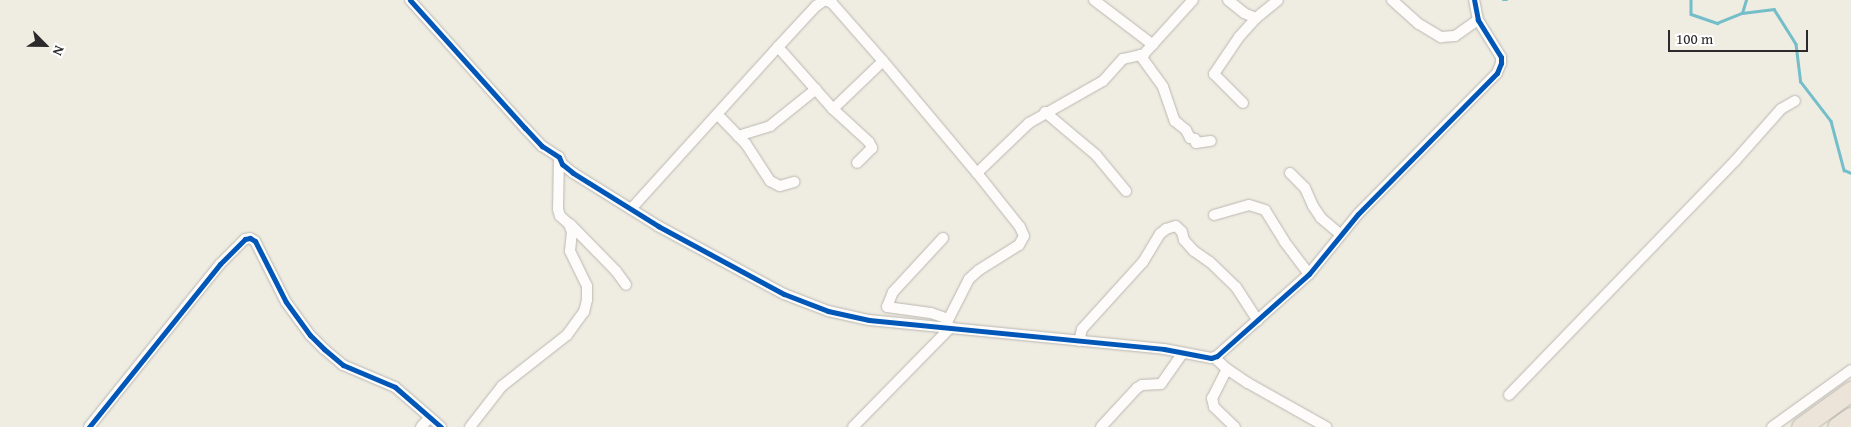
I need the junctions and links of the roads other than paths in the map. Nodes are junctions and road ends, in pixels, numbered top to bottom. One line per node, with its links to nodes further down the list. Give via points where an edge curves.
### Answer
1 (410, 0): 22 (street, via 542,146)
2 (1094, 0): 10 (street)
3 (1193, 0): 10 (street)
4 (1228, 0): 8 (street)
5 (1278, 0): 8 (street)
6 (1392, 0): 9 (street, via 1419,24 1441,37 1455,36)
7 (1474, 0): 9 (street)
8 (1256, 18): 16 (street, via 1214,74)
9 (1478, 20): 31 (street, via 1501,57 1497,74)
10 (1153, 45): 12 (street)
11 (778, 47): 13 (street, via 825,0 832,3); 14 (street); 19 (street)
12 (1140, 55): 18 (street, via 1123,59 1103,81); 21 (street, via 1163,87 1175,121 1190,138 1195,138 1196,143)
13 (883, 61): 17 (street); 24 (street)
14 (816, 90): 17 (street); 20 (street, via 770,126)
15 (1794, 101): 43 (street, via 1781,109 1735,161)
16 (1243, 103)
17 (834, 109): 23 (street, via 872,148)
18 (1045, 112): 24 (street, via 1028,123); 27 (street, via 1096,155)
19 (718, 115): 20 (street); 28 (street)
20 (738, 136): 26 (street, via 757,158 770,181 780,186)
21 (1211, 142)
22 (559, 157): 28 (street, via 562,164 574,173); 30 (street, via 558,209 560,216)
23 (857, 163)
24 (977, 173): 36 (street, via 1024,236 1020,244 974,274 964,287)
25 (1290, 173): 31 (street, via 1305,188 1321,218)
26 (794, 182)
27 (1126, 191)
28 (634, 206): 36 (street, via 751,278 806,303 848,316)
29 (1214, 215): 33 (street, via 1249,205 1265,210)
30 (569, 224): 34 (street); 49 (street, via 572,232 570,251 587,286 584,312 567,335 502,386)
31 (1341, 235): 33 (street)
32 (942, 238): 36 (street, via 894,292 887,307 932,314)
33 (1309, 274): 35 (street)
34 (626, 285)
35 (1258, 321): 37 (street, via 1236,287 1210,262 1194,252 1176,226 1166,228 1160,234 1143,262 1082,329); 39 (street)
36 (948, 325): 37 (street); 50 (street)
37 (1078, 341): 38 (street)
38 (1183, 353): 39 (street); 51 (street, via 1161,384 1137,388)
39 (1215, 358): 40 (street)
40 (1227, 369): 52 (street, via 1212,398 1214,407); 53 (street)
41 (1851, 370): 54 (street)
42 (1851, 391): 55 (highway)
43 (1508, 395)
44 (430, 416): 46 (street, via 395,387 343,365 324,349 286,302 255,241 247,238 220,264); 47 (street); 48 (street)
45 (1851, 417): 56 (highway)
46 (89, 427)
47 (421, 427)
48 (440, 427)
49 (470, 427)
50 (853, 427)
51 (1101, 427)
52 (1235, 427)
53 (1326, 427)
54 (1772, 427)
55 (1801, 427)
56 (1837, 427)

